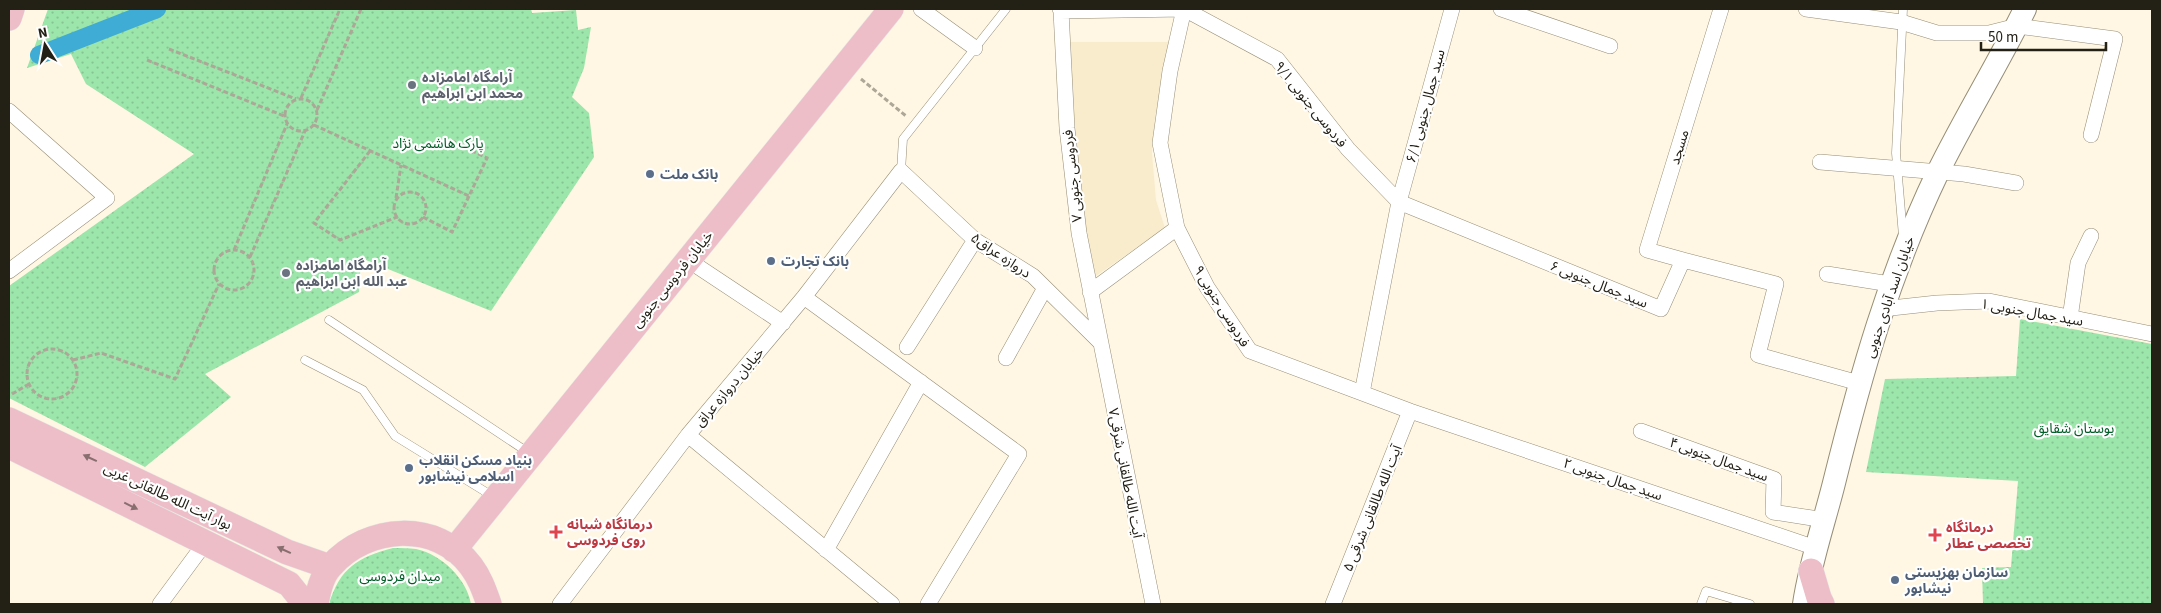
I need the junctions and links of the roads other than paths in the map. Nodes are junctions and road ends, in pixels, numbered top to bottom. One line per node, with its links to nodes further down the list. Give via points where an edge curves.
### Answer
1 (12, 9): 13 (main road)
2 (890, 9): 28 (main road, خیابان فردوسی جنوبی)
3 (921, 9): 15 (street)
4 (1006, 9): 15 (lane)
5 (1184, 9): 10 (street); 23 (street, فردوسی جنوبی ۹/۱, via 1277,59 1348,150); 24 (street, فردوسی جنوبی ۹, via 1170,71 1160,143)
6 (1452, 9): 23 (street, سید جمال جنوبی ۶/۱)
7 (1501, 9): 14 (street)
8 (1722, 9): 29 (street, مسجد, via 1647,250)
9 (1806, 9): 11 (street)
10 (1060, 10): 34 (street, فردوسی جنوبی ۷, via 1067,128 1079,233)
11 (1902, 16): 12 (street, via 1937,33 1989,33); 19 (lane)
12 (2021, 17): 17 (street, via 2115,39); 21 (main road, خیابان اسد آبادی جنوبی)
13 (9, 18)
14 (1610, 46)
15 (975, 48): 20 (lane, via 903,139)
16 (9, 111): 30 (street, via 108,198)
17 (2091, 135)
18 (1820, 162): 19 (street)
19 (1898, 169): 21 (street); 27 (lane)
20 (901, 171): 26 (street, دروازه عراق۵); 35 (street, خیابان دروازه عراق)
21 (1938, 172): 22 (street); 27 (main road, خیابان اسد آبادی جنوبی)
22 (2016, 183)
23 (1398, 202): 29 (street, سید جمال جنوبی ۶, via 1661,309); 47 (street, سید جمال جنوبی ۶/۱)
24 (1177, 228): 34 (street); 47 (street, فردوسی جنوبی ۹, via 1207,287 1250,351)
25 (2091, 236): 37 (street, via 2078,263)
26 (975, 240): 33 (street, دروازه عراق۵, via 1033,276); 42 (street)
27 (1904, 248): 32 (main road, خیابان اسد آبادی جنوبی)
28 (688, 260): 39 (street); 53 (main road, خیابان فردوسی جنوبی)
29 (1682, 260): 46 (street, via 1776,284 1758,356)
30 (9, 272)
31 (1827, 274): 32 (street)
32 (1890, 284): 36 (main road, خیابان اسد آبادی جنوبی)
33 (1046, 288): 41 (street, دروازه عراق۵); 43 (street)
34 (1090, 292): 41 (street, فردوسی جنوبی ۷)
35 (804, 297): 39 (street, خیابان دروازه عراق); 45 (street)
36 (1882, 309): 37 (street, سید جمال جنوبی ۱, via 1988,301); 46 (main road, خیابان اسد آبادی جنوبی)
37 (2070, 318): 40 (street, سید جمال جنوبی ۱)
38 (329, 320): 53 (lane)
39 (783, 323): 51 (street, خیابان دروازه عراق)
40 (2152, 334)
41 (1100, 342): 68 (street, آیت الله طالقانی شرقی۷)
42 (908, 347)
43 (1006, 358)
44 (305, 360): 54 (lane, via 363,390 395,436)
45 (921, 382): 58 (street); 67 (street, via 1019,454)
46 (1859, 382): 55 (main road, خیابان اسد آبادی جنوبی)
47 (1362, 393): 48 (street, فردوسی جنوبی ۹)
48 (1410, 411): 59 (street, سید جمال جنوبی ۲); 69 (street, آیت الله طالقانی شرقی ۵)
49 (9, 420): 60 (main road, بوار آیت الله طالقانی غربی, one-way to 49, via 298,556)
50 (1641, 431): 55 (street, سید جمال جنوبی ۴, via 1774,479 1773,512)
51 (688, 436): 58 (street); 65 (street, خیابان دروازه عراق)
52 (12, 449): 56 (main road, بوار آیت الله طالقانی غربی, one-way to 56)
53 (531, 454): 54 (main road, خیابان فردوسی جنوبی)
54 (496, 498): 57 (main road, خیابان فردوسی جنوبی)
55 (1825, 520): 59 (main road, خیابان اسد آبادی جنوبی)
56 (205, 543): 61 (street); 62 (main road, بوار آیت الله طالقانی غربی, via 289,584)
57 (454, 550): 60 (main road, via 434,538 389,533 347,551); 64 (main road, via 470,565)
58 (826, 550): 66 (street)
59 (1814, 559): 72 (main road, via 1819,598)
60 (330, 567): 63 (main road)
61 (160, 604)
62 (306, 604)
63 (316, 604)
64 (489, 604)
65 (560, 604)
66 (892, 604)
67 (928, 604)
68 (1153, 604)
69 (1333, 604)
70 (1701, 604): 71 (lane, via 1706,590)
71 (1750, 604)
72 (1806, 604)

